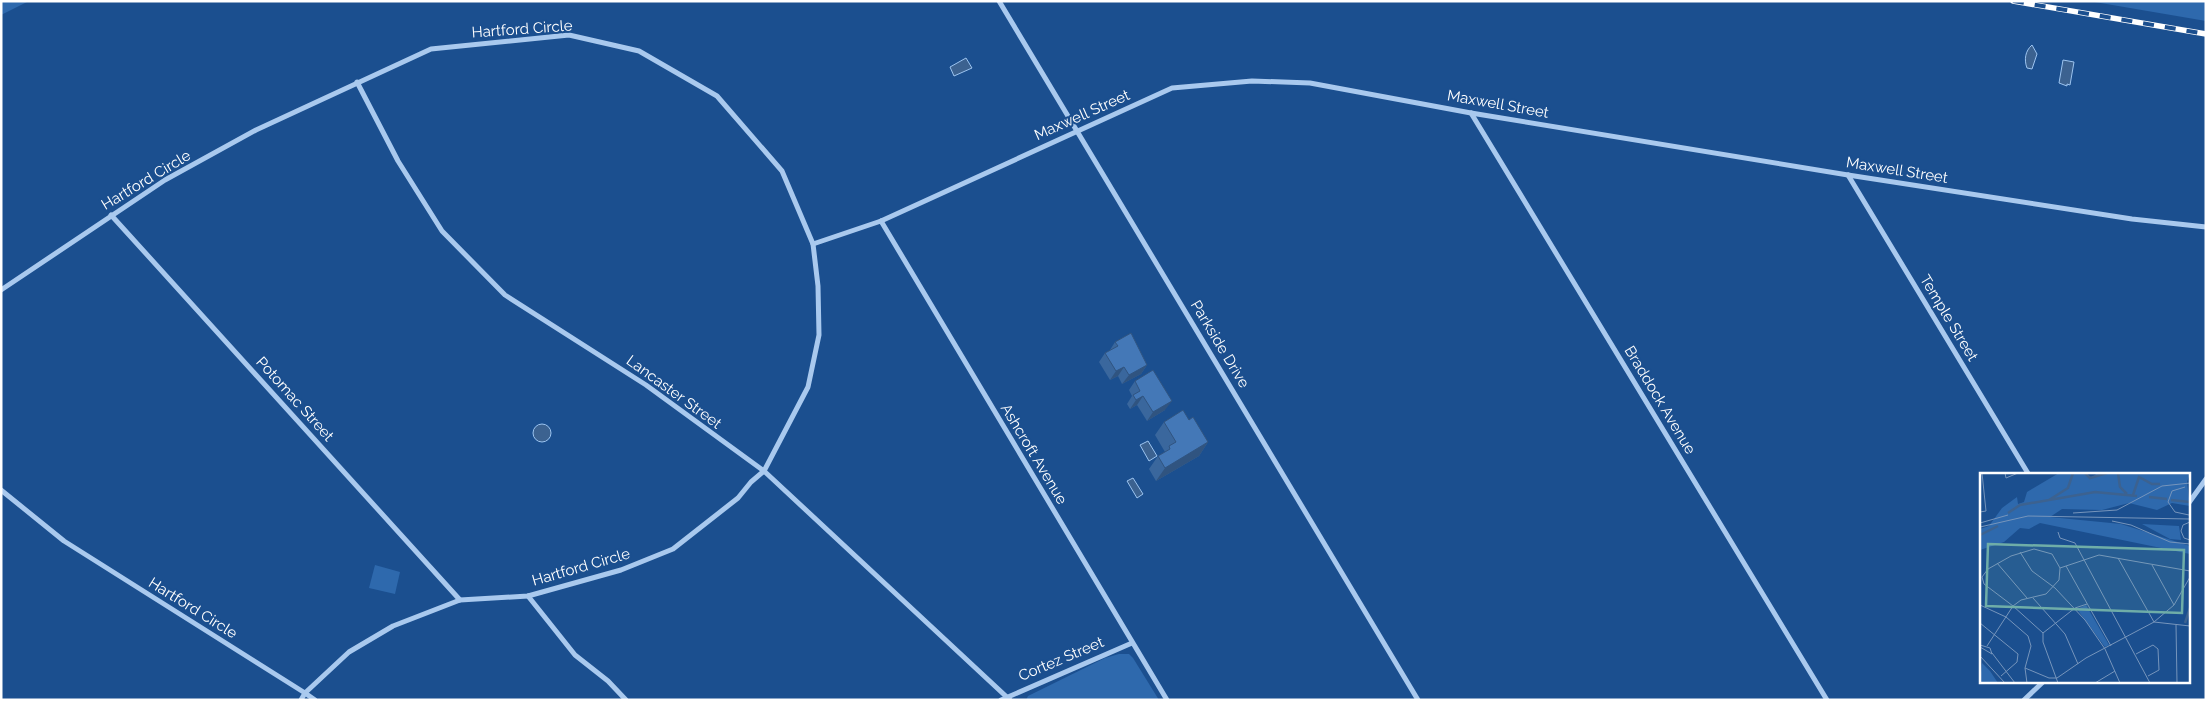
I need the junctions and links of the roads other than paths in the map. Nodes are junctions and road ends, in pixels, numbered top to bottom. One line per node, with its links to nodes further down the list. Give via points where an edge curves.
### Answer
1 (999, 1): 4 (street, Parkside Drive)
2 (357, 82): 6 (street, Hartford Circle, via 256,130 165,180); 9 (street, Hartford Circle, via 431,49 506,40 569,35 639,51 717,96 782,171); 11 (street, Lancaster Street, via 398,161 442,231 505,295 646,384)
3 (1471, 113): 4 (street, Maxwell Street, via 1310,83 1252,81 1172,88); 5 (street, Maxwell Street); 28 (street, Braddock Avenue)
4 (1077, 131): 7 (street, Maxwell Street); 27 (street, Parkside Drive)
5 (1848, 175): 8 (street, Maxwell Street, via 2132,219); 12 (street, Temple Street)
6 (110, 215): 10 (street, Hartford Circle); 17 (street, Potomac Street)
7 (880, 221): 9 (street, Maxwell Street); 18 (street, Ashcroft Avenue)
8 (2206, 227)
9 (813, 244): 11 (street, Hartford Circle, via 818,286 818,335 808,387)
10 (1, 290)
11 (764, 471): 16 (street, Hartford Circle, via 738,498 673,549 622,570); 21 (street, Lancaster Street)
12 (2028, 473)
13 (2206, 478): 15 (street)
14 (1, 490): 20 (street, Hartford Circle, via 64,541)
15 (2190, 501)
16 (528, 596): 17 (street, Hartford Circle); 24 (street, via 575,654)
17 (460, 600): 20 (street, Hartford Circle, via 393,626 349,652)
18 (1132, 643): 21 (street, Cortez Street); 26 (street, Ashcroft Avenue)
19 (2041, 684): 29 (street)
20 (305, 693): 22 (street); 23 (street)
21 (1008, 698): 25 (street, Cortez Street)
22 (301, 700)
23 (315, 700)
24 (626, 700)
25 (1001, 700)
26 (1167, 700)
27 (1418, 700)
28 (1827, 700)
29 (2024, 700)

